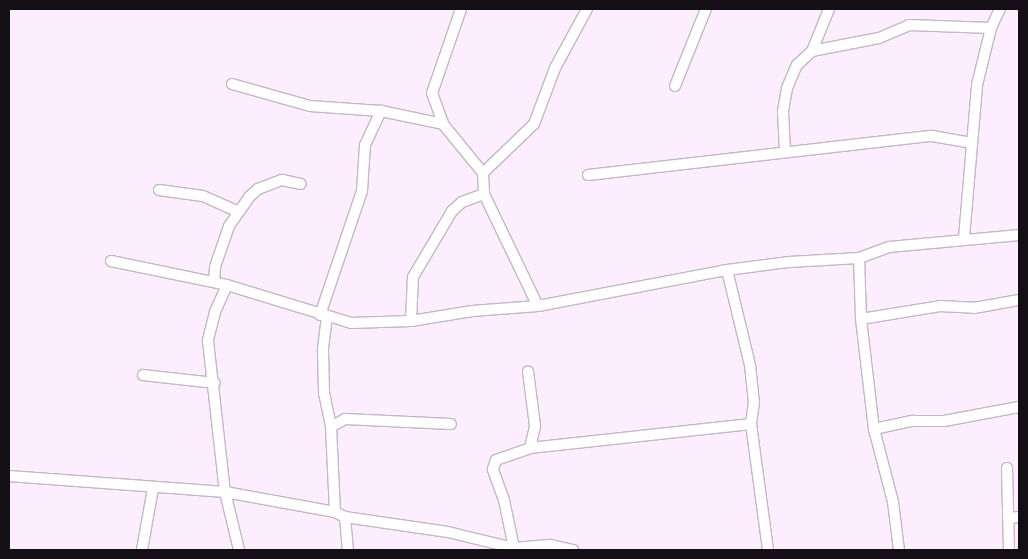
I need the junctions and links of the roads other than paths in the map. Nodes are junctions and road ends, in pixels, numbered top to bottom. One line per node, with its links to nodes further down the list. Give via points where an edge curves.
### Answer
1 (461, 9): 11 (street, via 432,93)
2 (587, 9): 14 (street, via 555,68 534,124)
3 (706, 9): 9 (street)
4 (830, 9): 7 (street)
5 (1000, 9): 6 (street)
6 (991, 28): 7 (street, via 909,25 878,38); 12 (street, via 977,85)
7 (812, 51): 13 (street, via 797,64 787,88 783,111)
8 (232, 84): 10 (street, via 310,106)
9 (675, 86)
10 (381, 111): 11 (street); 29 (street, via 365,145 362,191)
11 (443, 124): 14 (street)
12 (971, 143): 13 (street, via 932,136); 21 (street)
13 (785, 152): 15 (street)
14 (483, 173): 18 (street)
15 (588, 175)
16 (301, 184): 19 (street, via 282,180 258,189)
17 (159, 190): 19 (street, via 203,196)
18 (484, 194): 28 (street); 31 (street, via 462,202 452,211 413,277)
19 (239, 212): 25 (street, via 220,246)
20 (1019, 235): 21 (street)
21 (964, 238): 22 (street, via 889,247)
22 (859, 258): 24 (street); 30 (street)
23 (111, 261): 25 (street)
24 (727, 270): 28 (street); 37 (street, via 750,365 754,402)
25 (214, 282): 26 (street)
26 (227, 285): 29 (street); 34 (street, via 215,312 208,341)
27 (1019, 300): 30 (street, via 974,308 940,306)
28 (538, 306): 31 (street, via 472,311)
29 (324, 315): 31 (street, via 351,323); 38 (street, via 324,393)
30 (861, 319): 39 (street)
31 (411, 321)
32 (528, 370): 40 (street, via 535,426)
33 (143, 375): 34 (street)
34 (215, 383): 44 (street)
35 (1019, 407): 39 (street, via 944,421 913,422)
36 (451, 424): 38 (street, via 345,419)
37 (751, 424): 40 (street); 54 (street)
38 (331, 427): 45 (street)
39 (874, 429): 55 (street, via 894,502)
40 (530, 448): 49 (street, via 496,460 493,469 504,500)
41 (1007, 468): 48 (street)
42 (9, 476): 43 (street)
43 (153, 488): 44 (street); 50 (street)
44 (225, 492): 45 (street); 51 (street)
45 (335, 512): 47 (street)
46 (1019, 517): 48 (street)
47 (345, 518): 49 (street, via 448,532); 52 (street)
48 (1008, 518): 56 (street)
49 (514, 548): 53 (street, via 552,545)
50 (142, 550)
51 (239, 550)
52 (348, 550)
53 (573, 550)
54 (768, 550)
55 (899, 550)
56 (1009, 550)

